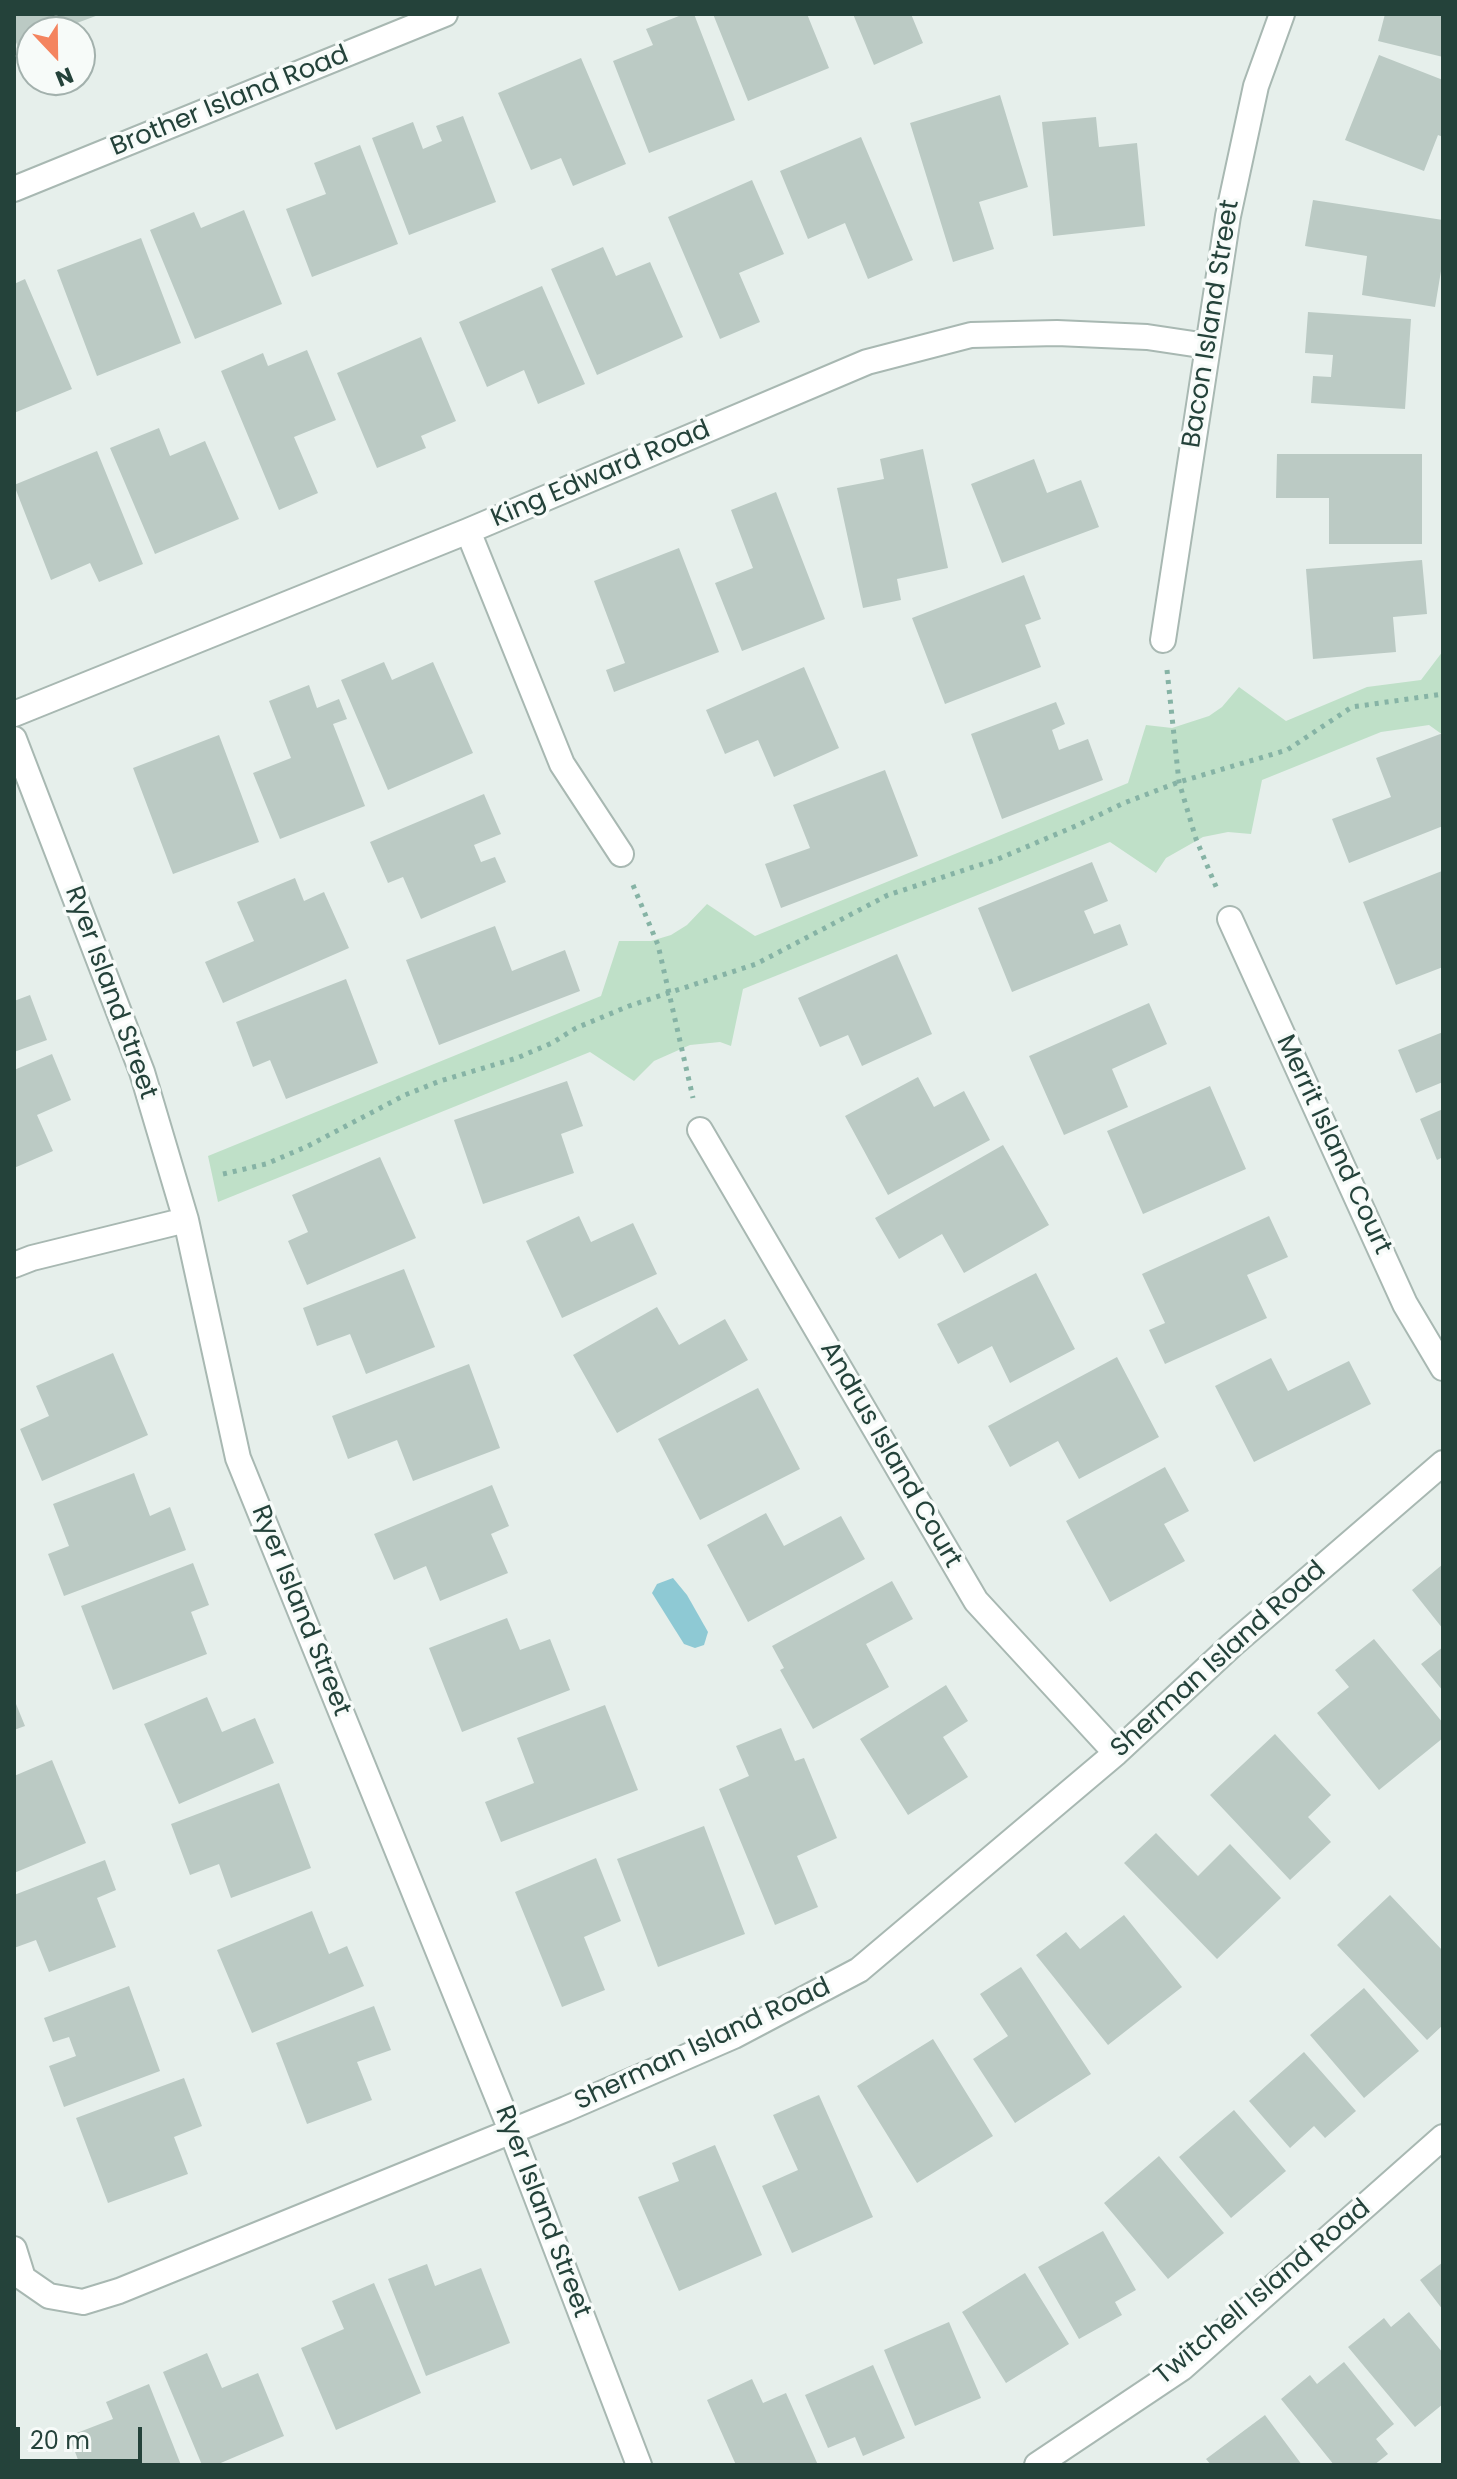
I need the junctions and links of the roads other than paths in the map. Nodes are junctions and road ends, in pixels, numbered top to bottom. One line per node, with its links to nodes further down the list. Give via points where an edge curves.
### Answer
1 (445, 14): 3 (street, Brother Island Road)
2 (1282, 14): 4 (street, Bacon Island Street, via 1256,86)
3 (14, 189)
4 (1207, 346): 5 (street, King Edward Road, via 1147,337 971,335 867,362); 6 (street, Bacon Island Street)
5 (468, 531): 7 (street, King Edward Road); 9 (street, via 562,764)
6 (1163, 640)
7 (14, 714)
8 (14, 739): 12 (street, Ryer Island Street, via 142,1072)
9 (621, 854)
10 (1230, 919): 14 (street, Merrit Island Court, via 1405,1304)
11 (700, 1130): 16 (street, Andrus Island Court, via 976,1601)
12 (186, 1220): 13 (street); 17 (street, Ryer Island Street, via 238,1458)
13 (14, 1265)
14 (1443, 1368)
15 (1443, 1463): 16 (street, Sherman Island Road)
16 (1116, 1753): 17 (street, Sherman Island Road, via 859,1970 734,2036)
17 (512, 2133): 19 (street, Sherman Island Road, via 83,2302 49,2296 23,2278); 20 (street, Ryer Island Street)
18 (1443, 2137): 21 (street, Twitchell Island Road, via 1182,2368)
19 (14, 2249)
20 (639, 2465)
21 (1037, 2465)

